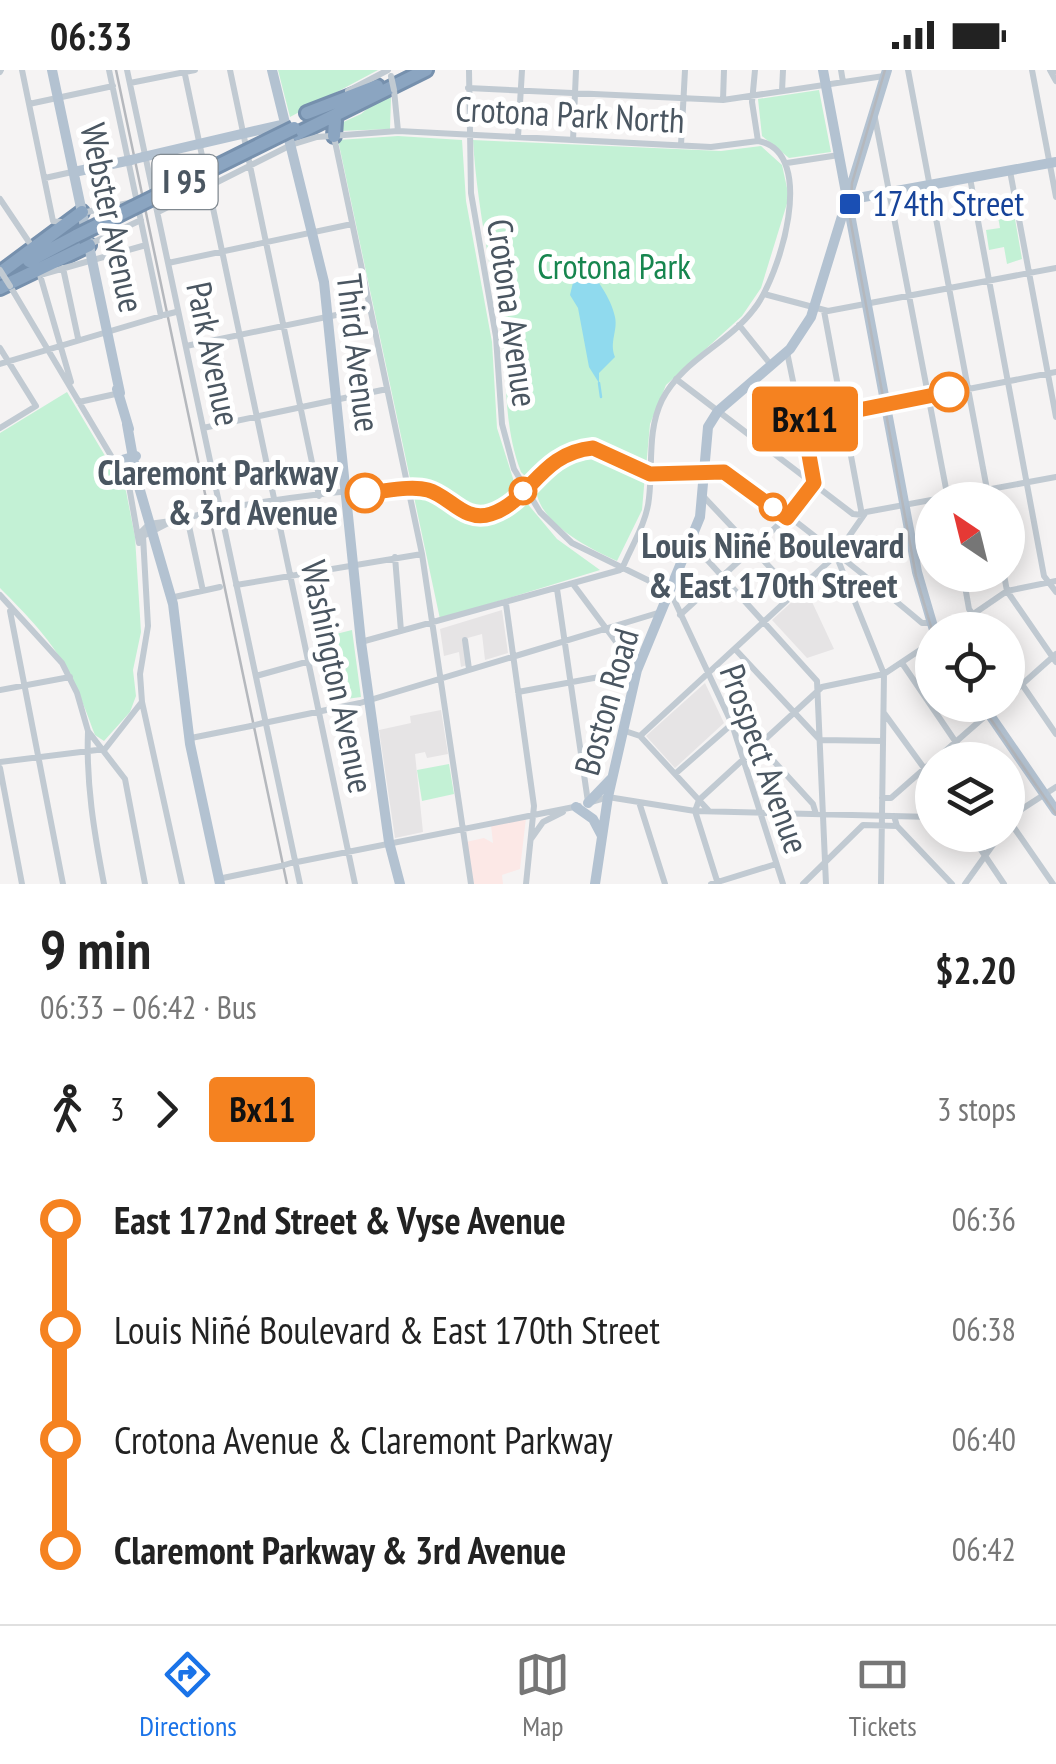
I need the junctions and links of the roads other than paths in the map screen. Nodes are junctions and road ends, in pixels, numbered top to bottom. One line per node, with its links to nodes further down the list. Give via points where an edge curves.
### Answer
1 (22, 70): 38 (street)
2 (52, 70): 35 (main road, Webster Avenue)
3 (109, 70): 29 (street, Park Avenue)
4 (128, 70): 27 (street, Park Avenue)
5 (195, 70): 21 (street)
6 (230, 70): 45 (street)
7 (272, 70): 43 (main road, Third Avenue)
8 (426, 70): 24 (highway, I 95)
9 (468, 70): 30 (street, Crotona Avenue)
10 (522, 70): 31 (street)
11 (576, 70): 33 (street)
12 (685, 70): 36 (street)
13 (724, 70): 37 (street)
14 (754, 70): 34 (street)
15 (783, 70): 32 (street)
16 (823, 70): 28 (main road)
17 (841, 70): 26 (street)
18 (908, 70): 61 (street)
19 (1032, 70): 53 (street)
20 (1054, 70): 25 (street)
21 (184, 71): 27 (street); 50 (street, Washington Avenue)
22 (886, 73): 26 (street); 39 (main road)
23 (410, 79): 24 (highway, I 95)
24 (389, 81): 40 (highway); 41 (highway); 42 (street); 43 (highway, I 95)
25 (1056, 81)
26 (843, 82): 28 (street)
27 (130, 84): 52 (street, Park Avenue)
28 (826, 84): 32 (street); 51 (main road)
29 (113, 86): 35 (street); 52 (street, Park Avenue)
30 (468, 88): 31 (street); 44 (street, Crotona Avenue)
31 (521, 91): 33 (street); 46 (street)
32 (782, 91): 34 (street)
33 (575, 93): 36 (street); 47 (street)
34 (752, 96): 37 (street); 48 (street)
35 (58, 98): 38 (street); 58 (main road, Webster Avenue)
36 (683, 98): 37 (street); 49 (street)
37 (723, 100)
38 (29, 104): 59 (street)
39 (873, 110): 64 (street); 66 (main road)
40 (307, 113): 43 (street)
41 (335, 128): 42 (street, Crotona Park North); 43 (highway); 72 (street)
42 (398, 131): 44 (street, Crotona Park North)
43 (294, 134): 45 (main road); 56 (street); 73 (main road, Third Avenue); 74 (highway, I 95, bridge)
44 (467, 134): 46 (street, Crotona Park North); 137 (street, Crotona Avenue, via 502,424)
45 (244, 137): 50 (main road); 56 (street)
46 (518, 137): 47 (street, Crotona Park North)
47 (573, 140): 49 (street, Crotona Park North)
48 (758, 141): 49 (street, Crotona Park North); 55 (street)
49 (680, 145)
50 (200, 146): 52 (main road); 54 (street, Washington Avenue)
51 (840, 154): 55 (street); 66 (main road)
52 (137, 159): 58 (main road); 63 (street, Park Avenue); 67 (street, Park Avenue)
53 (1053, 162): 57 (main road); 65 (street)
54 (204, 163): 62 (street, Washington Avenue); 63 (street)
55 (787, 163): 87 (street, via 794,199)
56 (250, 166): 62 (street); 76 (street)
57 (1010, 170): 60 (main road); 83 (street)
58 (74, 172): 59 (street); 69 (main road, Webster Avenue)
59 (45, 178): 69 (street, via 55,223)
60 (970, 178): 61 (main road); 84 (street)
61 (930, 185): 64 (main road); 86 (street)
62 (208, 187): 70 (street); 78 (street, Washington Avenue)
63 (153, 189): 70 (street, Park Avenue)
64 (891, 193): 66 (main road); 88 (street)
65 (1056, 197)
66 (848, 200): 89 (main road); 91 (main road)
67 (137, 201): 69 (street); 71 (street, Park Avenue)
68 (2, 205): 75 (street)
69 (82, 212): 74 (main road, Webster Avenue); 85 (highway)
70 (158, 212): 80 (street, Park Avenue)
71 (141, 220): 74 (street); 77 (street, Park Avenue)
72 (352, 224): 73 (street); 90 (street)
73 (312, 232): 76 (street); 94 (main road, Third Avenue)
74 (81, 241): 79 (main road, Webster Avenue); 85 (highway, I 95)
75 (29, 242)
76 (266, 242): 78 (street); 96 (street)
77 (146, 245): 79 (street); 93 (street, Park Avenue)
78 (222, 251): 80 (street); 98 (street, Washington Avenue)
79 (92, 260): 81 (street); 97 (main road, Webster Avenue)
80 (168, 263): 92 (street, Park Avenue)
81 (64, 268): 99 (street); 100 (street, via 40,275)
82 (1056, 268): 83 (street)
83 (1029, 273): 84 (street); 107 (street)
84 (989, 280): 86 (street); 109 (street)
85 (3, 282): 102 (street)
86 (950, 288): 88 (street); 111 (street)
87 (764, 294): 91 (street); 95 (street)
88 (910, 295): 89 (street); 115 (street)
89 (867, 303): 91 (street); 118 (main road)
90 (370, 308): 94 (street); 112 (street)
91 (819, 311): 104 (main road); 121 (street)
92 (177, 312): 93 (street, bridge); 101 (street, Park Avenue)
93 (162, 315): 97 (street)
94 (328, 316): 96 (street); 116 (main road, Third Avenue)
95 (739, 325): 106 (street); 108 (street)
96 (284, 326): 98 (street); 119 (street)
97 (107, 330): 99 (street); 114 (main road, Webster Avenue)
98 (240, 335): 101 (street); 122 (street, Washington Avenue)
99 (78, 338): 100 (street)
100 (60, 343): 102 (street); 113 (street)
101 (186, 346): 126 (street, Park Avenue)
102 (47, 347): 105 (street); 113 (street)
103 (0, 348): 105 (street)
104 (787, 352): 106 (main road); 124 (street)
105 (4, 362): 125 (street, via 36,406)
106 (772, 366): 110 (main road)
107 (1052, 373): 109 (street); 123 (street)
108 (676, 379): 120 (street); 130 (street, via 656,418)
109 (1008, 381): 111 (street); 134 (street)
110 (750, 384): 120 (main road); 124 (street)
111 (968, 388): 115 (street); 133 (street)
112 (387, 389): 116 (street); 136 (street)
113 (74, 393): 117 (street)
114 (120, 393): 117 (street); 127 (main road, Webster Avenue)
115 (929, 396): 118 (street); 132 (street)
116 (338, 400): 119 (street); 138 (main road, Third Avenue)
117 (79, 402): 128 (street)
118 (886, 404): 121 (street); 143 (main road)
119 (301, 407): 122 (street); 140 (street)
120 (718, 411): 129 (main road, Boston Road, via 706,434); 135 (street)
121 (843, 412): 124 (street); 145 (street)
122 (257, 417): 126 (street); 141 (street, Washington Avenue)
123 (1056, 417)
124 (803, 421): 135 (street)
125 (1, 426)
126 (203, 428): 144 (street, Park Avenue)
127 (134, 457): 128 (main road); 148 (main road, Webster Avenue)
128 (115, 462): 149 (street, via 129,486)
129 (703, 472): 130 (street); 139 (main road, Boston Road); 147 (street, via 726,472)
130 (650, 474): 137 (street, via 589,448 545,468); 158 (street, via 647,509)
131 (1056, 477): 134 (street)
132 (945, 482)
133 (986, 482)
134 (1027, 482): 163 (street)
135 (814, 483): 145 (street); 147 (street)
136 (408, 490): 137 (street, via 430,491 481,516 504,508); 138 (street); 153 (street)
137 (524, 490): 156 (street, Crotona Avenue, via 551,525)
138 (348, 494): 140 (street); 157 (main road, Third Avenue)
139 (702, 495): 150 (main road, Boston Road); 152 (street)
140 (320, 496): 141 (street)
141 (274, 499): 144 (street); 160 (street, Washington Avenue)
142 (915, 503): 143 (street)
143 (905, 505): 145 (street); 181 (main road)
144 (219, 510): 146 (street, bridge); 165 (street, Park Avenue)
145 (862, 515): 154 (street)
146 (188, 518): 148 (street); 170 (street)
147 (787, 518): 152 (street); 154 (street)
148 (150, 527): 149 (street); 151 (main road, Webster Avenue)
149 (138, 536): 151 (street)
150 (691, 542): 162 (street); 171 (main road, Boston Road)
151 (147, 550): 177 (main road, Webster Avenue); 215 (street)
152 (754, 550): 162 (street); 175 (street)
153 (422, 554): 155 (street); 187 (street)
154 (836, 555): 159 (street); 169 (street); 175 (street)
155 (395, 557): 157 (street); 189 (street)
156 (600, 560): 158 (street, Crotona Avenue); 161 (street)
157 (354, 564): 160 (street); 192 (main road, Third Avenue)
158 (622, 570): 161 (street); 171 (street)
159 (859, 573): 169 (street); 185 (street)
160 (290, 574): 165 (street); 198 (street, Washington Avenue)
161 (602, 575): 164 (street)
162 (724, 577): 184 (street); 186 (street)
163 (1052, 582): 167 (street); 174 (street)
164 (572, 584): 168 (street); 188 (street)
165 (236, 585): 204 (street, Park Avenue)
166 (220, 587): 170 (street)
167 (1025, 587)
168 (557, 588): 178 (street); 191 (street)
169 (850, 589): 203 (street)
170 (203, 591): 177 (street)
171 (670, 591): 180 (main road, Boston Road); 184 (street, Prospect Avenue)
172 (1006, 592): 182 (street)
173 (1008, 592): 197 (street)
174 (1056, 592)
175 (795, 594): 186 (street)
176 (0, 595): 179 (street)
177 (169, 599): 231 (main road, Webster Avenue)
178 (506, 604): 187 (street); 196 (street)
179 (11, 609): 183 (street); 205 (street, via 48,644); 209 (street)
180 (662, 612): 188 (street); 201 (main road, Boston Road)
181 (928, 612)
182 (976, 612)
183 (0, 614)
184 (680, 615): 202 (street, Prospect Avenue)
185 (915, 618)
186 (764, 622): 193 (street); 212 (street)
187 (434, 623): 189 (street); 206 (street)
188 (604, 629): 191 (street); 201 (street)
189 (401, 631): 192 (street)
190 (466, 640): 200 (street)
191 (564, 640): 196 (street); 208 (street)
192 (361, 642): 214 (main road, Third Avenue)
193 (735, 649): 202 (street); 218 (street)
194 (335, 654): 198 (street)
195 (915, 654): 199 (street)
196 (513, 656): 200 (street); 213 (street)
197 (1055, 658): 207 (street)
198 (308, 662): 204 (street); 216 (street, Washington Avenue)
199 (902, 663): 203 (street); 234 (street)
200 (469, 669): 206 (street)
201 (637, 670): 208 (street); 228 (main road, Boston Road)
202 (708, 673): 225 (street, Prospect Avenue); 230 (street)
203 (884, 674): 212 (street); 217 (street)
204 (256, 676): 224 (street, Park Avenue)
205 (70, 677): 209 (street); 227 (street)
206 (440, 677): 214 (street); 270 (street)
207 (1025, 682)
208 (571, 683): 213 (street); 254 (street)
209 (24, 686): 211 (street); 240 (street)
210 (1025, 688): 229 (street)
211 (0, 690)
212 (818, 690): 218 (street); 232 (street)
213 (518, 692): 261 (street)
214 (369, 700): 216 (street); 273 (main road, Third Avenue)
215 (142, 702): 219 (street); 220 (street)
216 (319, 712): 224 (street); 275 (street, Washington Avenue)
217 (884, 712): 221 (street); 226 (street)
218 (794, 713): 232 (street); 235 (street)
219 (136, 716): 220 (street); 236 (street)
220 (146, 722): 288 (street)
221 (893, 722): 226 (street); 238 (street)
222 (976, 722): 234 (street)
223 (999, 722): 249 (main road)
224 (264, 723): 231 (street, bridge); 280 (street, Park Avenue)
225 (732, 724): 241 (street, Prospect Avenue); 245 (street)
226 (884, 725): 233 (street)
227 (88, 731): 236 (street); 237 (street)
228 (625, 732): 230 (street); 243 (main road, Boston Road)
229 (1056, 734)
230 (640, 736): 245 (street)
231 (191, 738): 282 (main road, Webster Avenue)
232 (820, 740): 233 (street); 262 (street)
233 (884, 741): 251 (street)
234 (956, 742)
235 (759, 745): 241 (street); 262 (street)
236 (106, 749): 237 (street); 239 (street)
237 (86, 752): 240 (street); 244 (street)
238 (915, 754)
239 (112, 758): 244 (street); 287 (street, via 125,780)
240 (38, 759): 242 (street); 285 (street)
241 (744, 759): 252 (street); 260 (street, Prospect Avenue)
242 (0, 763): 284 (street)
243 (617, 770): 250 (main road, Boston Road); 254 (main road)
244 (92, 771): 286 (street, via 87,793)
245 (675, 774): 247 (street)
246 (915, 777): 251 (street)
247 (688, 788): 252 (street); 257 (street)
248 (1056, 788): 249 (street)
249 (1045, 795): 256 (street); 258 (main road)
250 (608, 796): 253 (street); 254 (street); 271 (main road, Boston Road)
251 (882, 798): 264 (street)
252 (699, 800): 257 (street); 259 (street)
253 (639, 802): 257 (street); 295 (street)
254 (588, 803): 255 (street)
255 (573, 807): 261 (street); 271 (main road, via 593,819); 272 (street, via 548,819)
256 (1025, 807)
257 (695, 811): 259 (street); 283 (street)
258 (1056, 811)
259 (710, 812): 260 (street)
260 (760, 812): 262 (street); 281 (street, Prospect Avenue)
261 (533, 813): 270 (street); 272 (street)
262 (820, 814): 263 (street); 279 (street)
263 (861, 815): 264 (street); 267 (street)
264 (882, 816): 265 (street); 268 (street)
265 (894, 816): 266 (street); 269 (street)
266 (915, 816)
267 (862, 825): 268 (street); 279 (street)
268 (882, 825): 269 (street); 299 (street)
269 (898, 826): 300 (street)
270 (463, 828): 273 (street); 292 (street)
271 (602, 837): 294 (main road, Boston Road)
272 (531, 840): 293 (street)
273 (389, 842): 275 (street); 291 (main road, Third Avenue)
274 (1025, 843): 303 (street)
275 (348, 850): 280 (street); 290 (street, Washington Avenue)
276 (982, 852): 278 (street)
277 (988, 852): 278 (street)
278 (985, 856): 301 (street); 302 (street)
279 (825, 862): 297 (street); 298 (street)
280 (293, 863): 282 (street, bridge); 289 (street, Park Avenue)
281 (776, 864): 283 (street); 296 (street, Prospect Avenue)
282 (221, 881)
283 (715, 883)
284 (22, 884)
285 (63, 884)
286 (104, 884)
287 (145, 884)
288 (182, 884)
289 (300, 884)
290 (356, 884)
291 (400, 884)
292 (470, 884)
293 (526, 884)
294 (596, 884)
295 (664, 884)
296 (783, 884)
297 (803, 884)
298 (826, 884)
299 (881, 884)
300 (952, 884)
301 (966, 884)
302 (1004, 884)
303 (1053, 884)

